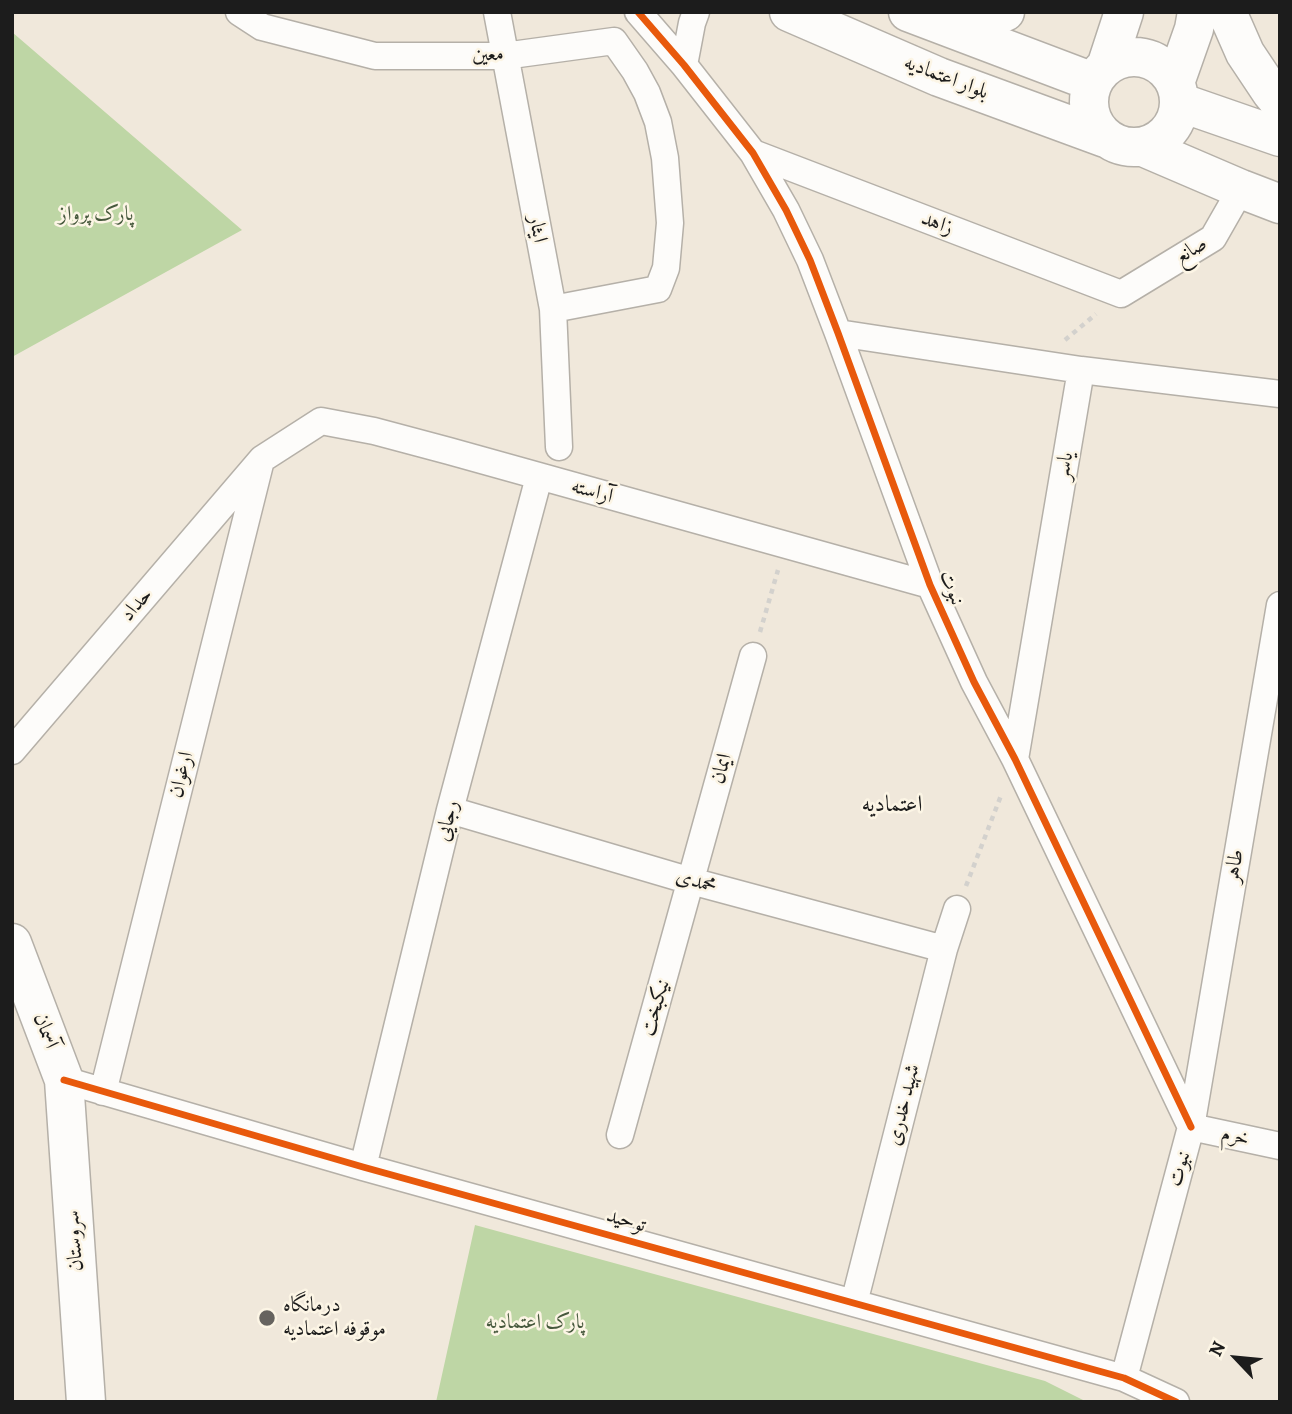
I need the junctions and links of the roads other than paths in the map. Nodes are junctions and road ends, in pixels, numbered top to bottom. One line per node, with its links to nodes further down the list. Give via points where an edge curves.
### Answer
1 (239, 12): 14 (street, معین, via 262,27 375,56)
2 (497, 12): 14 (street, ایثار)
3 (638, 12): 12 (street, نبوت)
4 (696, 12): 15 (street)
5 (789, 12): 20 (street, بلوار اعتمادیه, via 939,77)
6 (908, 12): 16 (street)
7 (916, 12): 8 (street, via 947,18)
8 (1005, 12)
9 (1124, 12): 16 (street)
10 (1197, 12): 17 (street)
11 (1227, 12): 18 (street, via 1245,53)
12 (657, 35): 13 (street, معین); 15 (street, نبوت)
13 (614, 41): 14 (street, معین); 26 (street, via 647,93 658,122 670,223 666,268 658,289)
14 (504, 56): 26 (street, ایثار)
15 (684, 65): 22 (street, نبوت)
16 (1099, 75): 17 (street, via 1124,58 1144,58 1162,67); 20 (street, via 1088,102 1093,122)
17 (1177, 93): 19 (street); 21 (street, via 1174,122 1162,138)
18 (1280, 103)
19 (1280, 137)
20 (1105, 138): 21 (street, via 1123,146)
21 (1143, 147): 23 (street)
22 (752, 153): 25 (street, زاهد); 27 (street, نبوت, via 792,222)
23 (1241, 189): 24 (street); 25 (street, صانع, via 1213,239)
24 (1280, 204)
25 (1121, 294)
26 (553, 309): 30 (street, ایثار)
27 (838, 333): 28 (street); 33 (street, نبوت)
28 (1081, 370): 29 (street); 37 (street, یاسر)
29 (1280, 394)
30 (559, 447)
31 (262, 459): 32 (street, آراسته, via 321,421 374,430); 36 (street, حداد); 44 (street, ارغوان)
32 (539, 477): 33 (street, آراسته); 38 (street, رجایی)
33 (930, 585): 37 (street, نبوت)
34 (1280, 605): 45 (street, طاهر)
35 (753, 656): 39 (street, ایمان)
36 (12, 751)
37 (1015, 759): 45 (street, نبوت)
38 (450, 810): 39 (street, محمدی); 48 (street, رجایی)
39 (691, 881): 42 (street, محمدی); 46 (street, نیکبخت)
40 (957, 909): 42 (street, شهید خدری)
41 (12, 943): 43 (street, آسمان)
42 (944, 950): 49 (street, شهید خدری)
43 (64, 1080): 44 (street, توحید); 51 (street, سروستان)
44 (103, 1091): 48 (street, توحید)
45 (1191, 1127): 47 (street, خرم); 50 (street, نبوت)
46 (620, 1135)
47 (1280, 1146)
48 (362, 1167): 49 (street, توحید)
49 (854, 1303): 50 (street, توحید)
50 (1124, 1378): 52 (street, توحید)
51 (86, 1402)
52 (1176, 1402)

